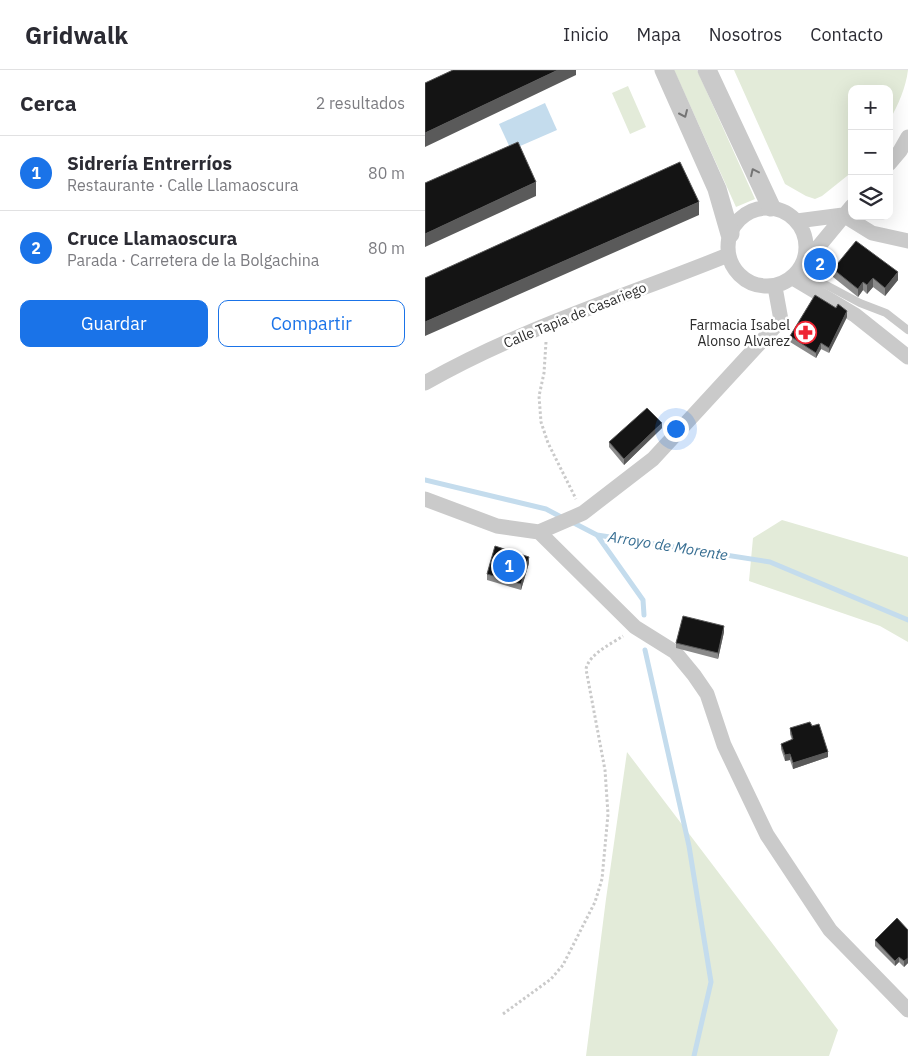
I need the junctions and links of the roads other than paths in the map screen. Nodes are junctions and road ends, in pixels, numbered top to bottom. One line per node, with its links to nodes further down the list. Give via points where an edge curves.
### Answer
1 (664, 70): 8 (street, one-way to 8, via 717,189)
2 (707, 70): 5 (street, one-way to 2)
3 (908, 137): 4 (street)
4 (893, 160)
5 (771, 208): 7 (street, via 785,212); 8 (street, via 754,210 739,219)
6 (847, 211): 7 (street); 9 (street, via 872,233); 11 (street)
7 (797, 221): 11 (street, via 805,234 807,250)
8 (730, 234): 10 (street)
9 (908, 241)
10 (728, 255): 12 (street, via 734,269 745,280 759,287); 15 (street, Calle Tapia de Casariego, via 548,324 459,363)
11 (798, 271): 12 (street, via 785,284); 13 (lane, via 886,313); 14 (street)
12 (775, 287): 17 (street, via 781,320 653,459 582,514)
13 (908, 330)
14 (908, 357)
15 (425, 383)
16 (425, 500): 17 (street, via 497,526)
17 (539, 532): 18 (street, via 635,627 675,652 694,674 707,694 724,745 767,835 830,930)
18 (908, 1010)

